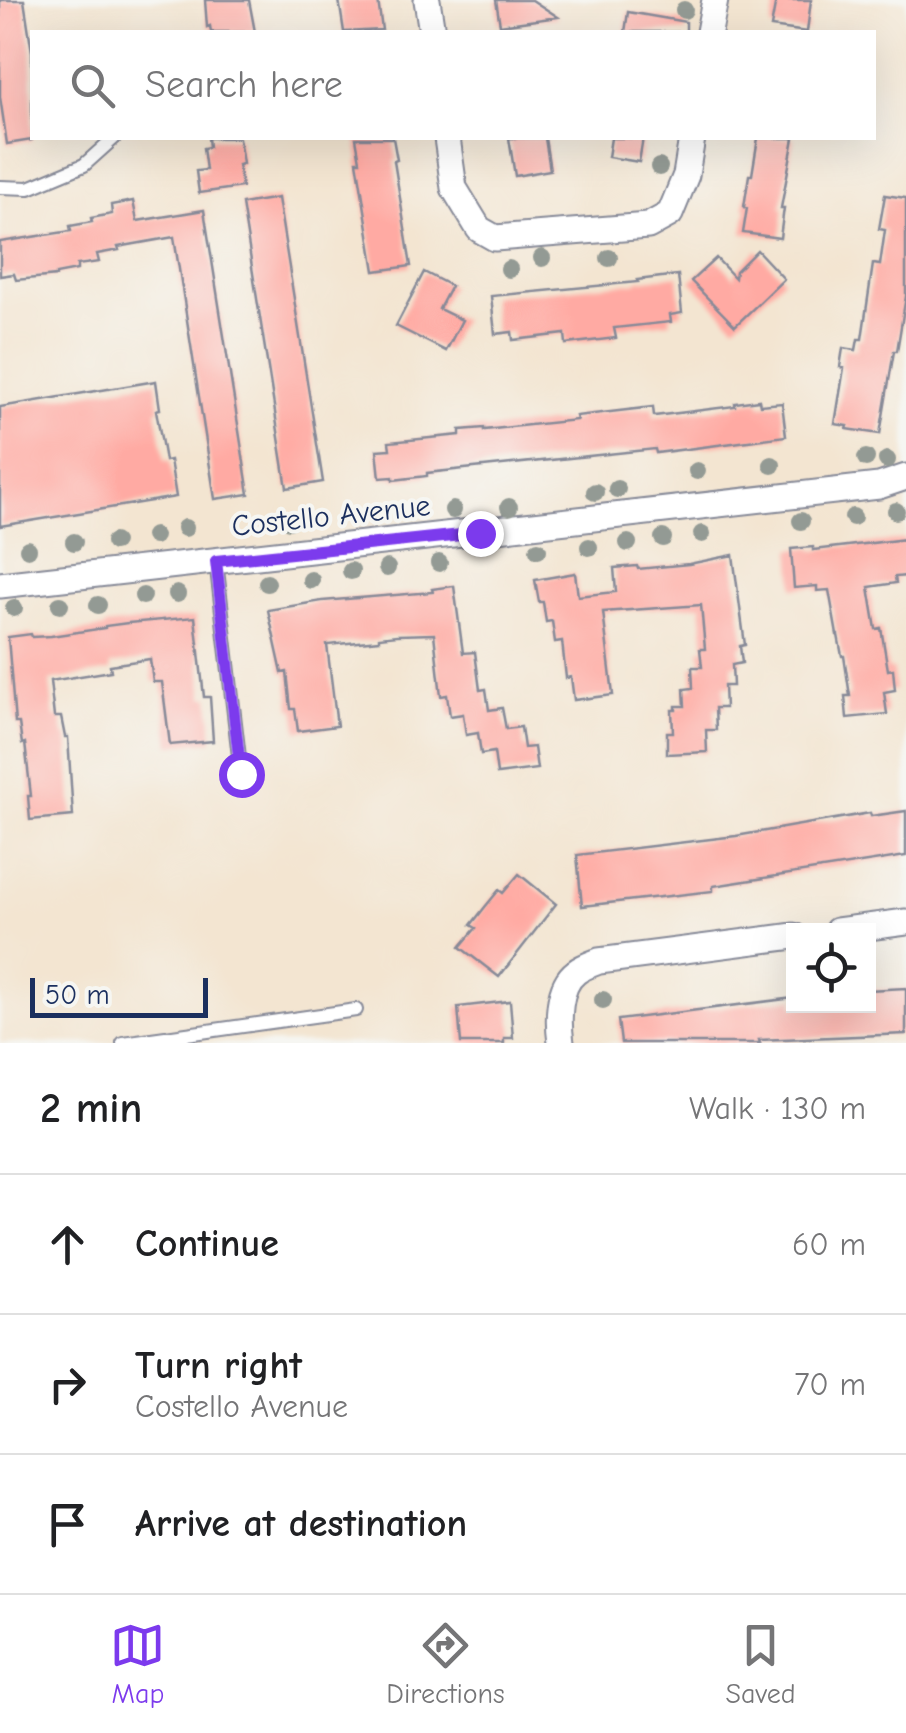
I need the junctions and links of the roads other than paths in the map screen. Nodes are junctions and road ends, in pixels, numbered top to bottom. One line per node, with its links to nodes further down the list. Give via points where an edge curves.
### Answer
1 (427, 0): 3 (street)
2 (715, 0): 4 (street)
3 (432, 30)
4 (709, 30)
5 (112, 140): 8 (lane, via 84,165 29,188)
6 (447, 140): 7 (street, via 454,188 479,229 495,238 648,226 670,214)
7 (692, 140)
8 (0, 187)
9 (906, 477): 10 (street, Costello Avenue, via 880,486)
10 (216, 561): 11 (street, Costello Avenue); 12 (lane)
11 (0, 586)
12 (241, 774)
13 (906, 922): 14 (street)
14 (876, 925)
15 (786, 937): 18 (street, via 599,961 578,970 567,981 558,1020)
16 (356, 1010): 17 (lane)
17 (123, 1043)
18 (561, 1043)

